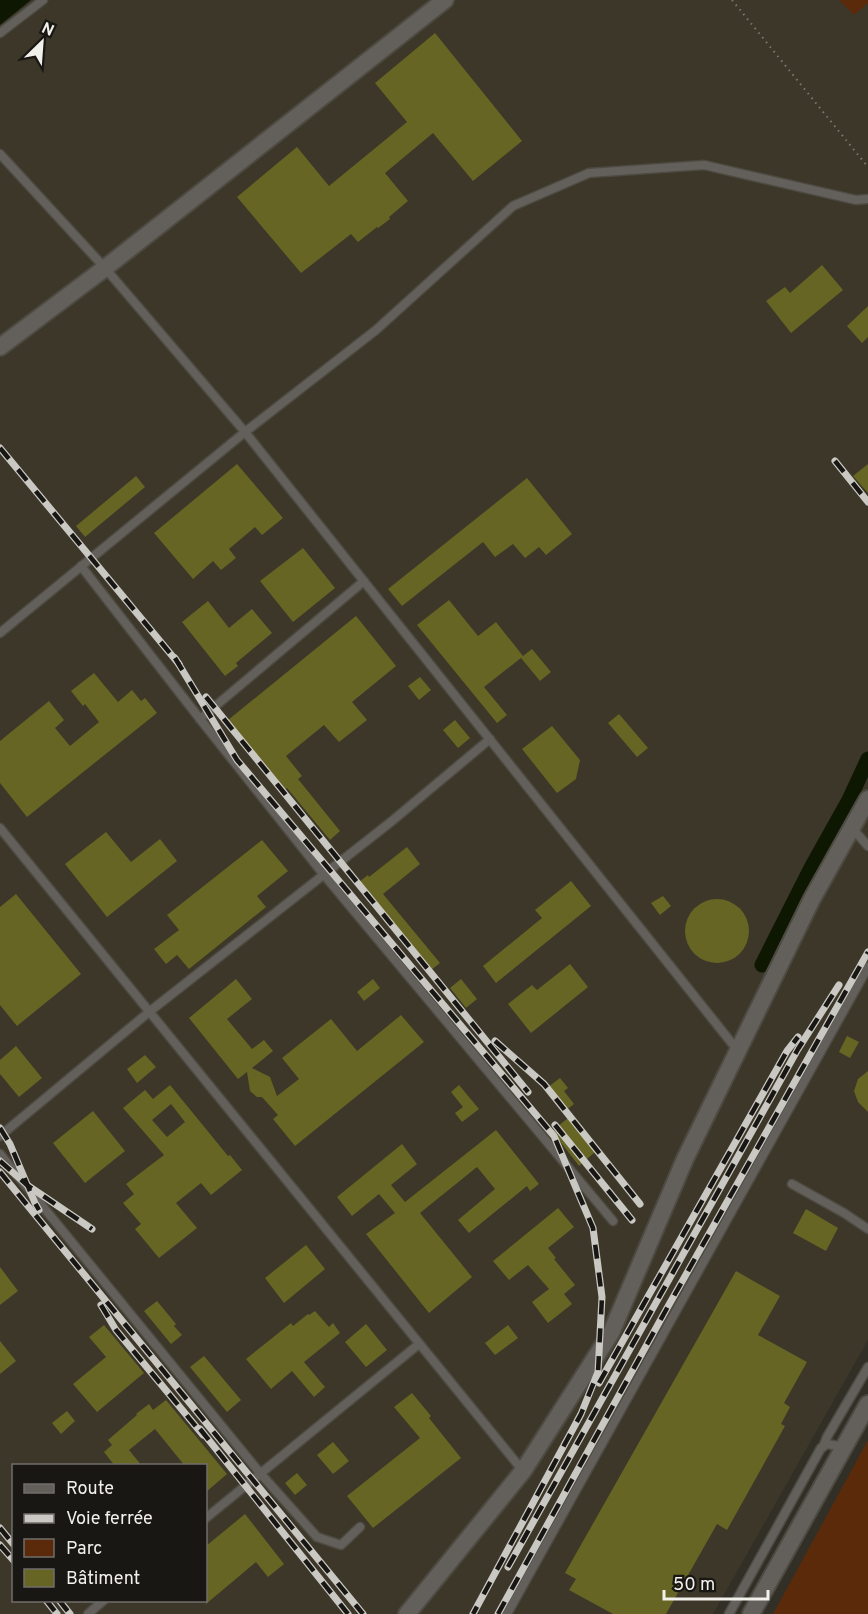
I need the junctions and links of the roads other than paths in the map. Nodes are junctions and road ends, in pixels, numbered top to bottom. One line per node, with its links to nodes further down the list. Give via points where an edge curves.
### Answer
1 (43, 0): 3 (lane)
2 (437, 2): 6 (street)
3 (0, 33)
4 (0, 154): 6 (lane)
5 (868, 199): 8 (lane, via 856,200 704,165 589,173 513,206 376,330)
6 (105, 268): 7 (street); 8 (lane)
7 (0, 347)
8 (245, 432): 9 (lane); 10 (lane)
9 (81, 566): 11 (lane); 12 (lane)
10 (364, 581): 12 (lane); 13 (lane)
11 (0, 633)
12 (200, 719): 18 (lane)
13 (490, 739): 18 (lane); 21 (lane)
14 (868, 799): 16 (street)
15 (0, 828): 20 (lane)
16 (852, 828): 17 (lane); 21 (street, via 812,899)
17 (868, 846)
18 (324, 875): 20 (lane); 25 (lane)
19 (868, 967): 39 (lane)
20 (149, 1012): 22 (lane); 27 (lane)
21 (738, 1051): 32 (street, via 685,1159 611,1333)
22 (0, 1136)
23 (0, 1154): 33 (lane)
24 (792, 1184): 26 (lane)
25 (613, 1221)
26 (868, 1229)
27 (419, 1344): 32 (lane); 33 (lane)
28 (867, 1372): 30 (lane)
29 (868, 1404): 31 (street)
30 (823, 1447): 31 (lane); 40 (lane)
31 (844, 1447): 41 (street)
32 (523, 1471): 38 (street)
33 (260, 1473): 34 (lane); 35 (lane, via 317,1537 341,1545)
34 (207, 1517)
35 (360, 1527)
36 (102, 1602): 37 (lane)
37 (87, 1614)
38 (407, 1614)
39 (507, 1614)
40 (729, 1614)
41 (751, 1614)

